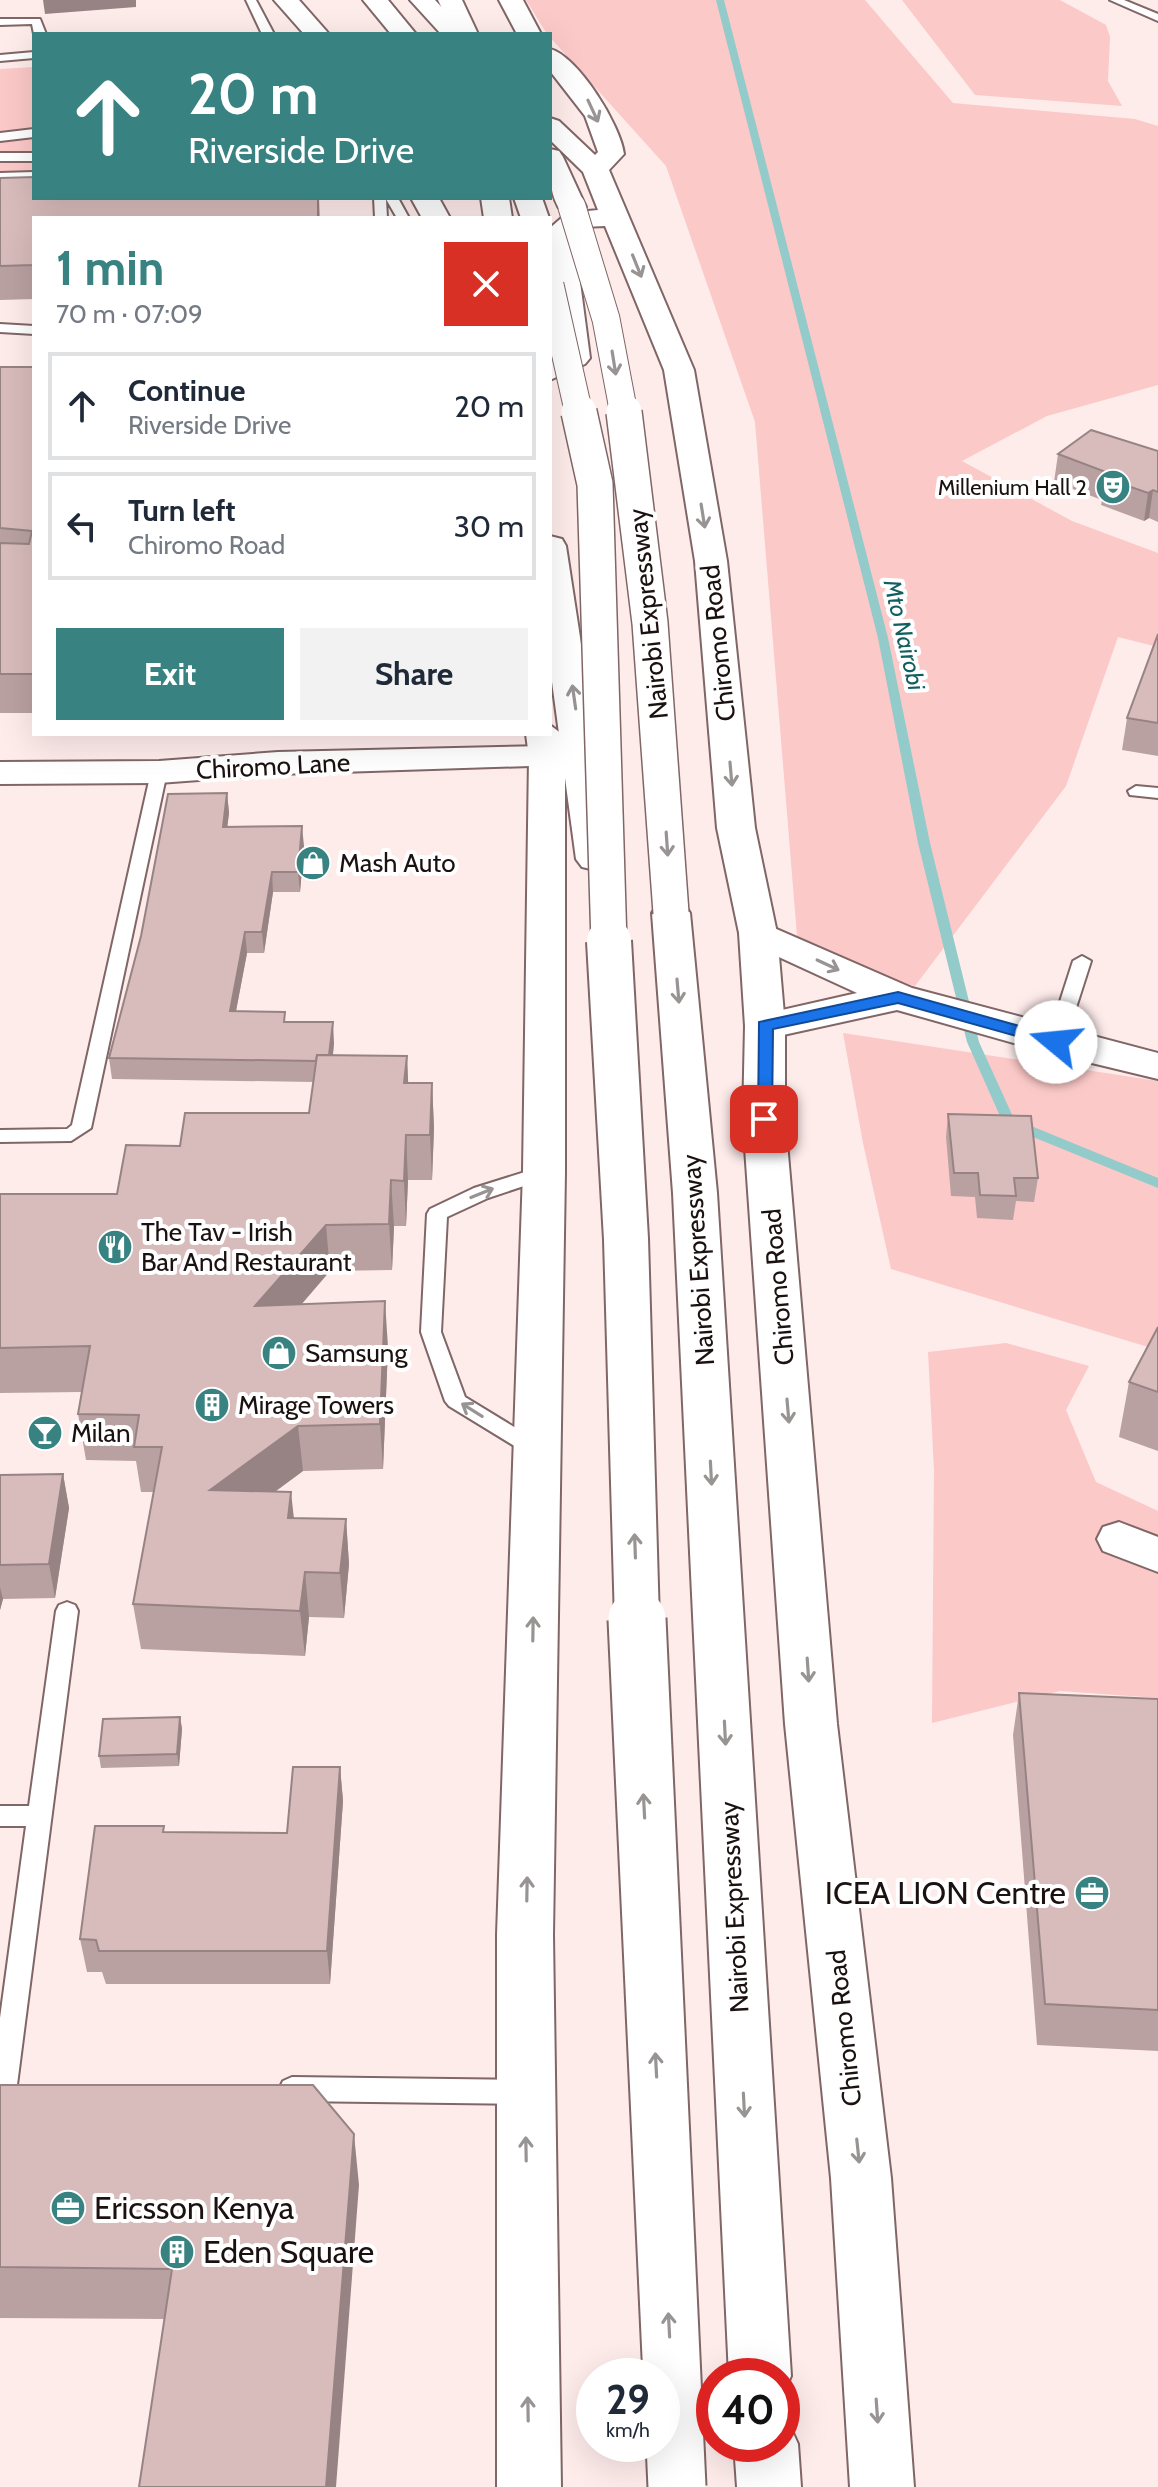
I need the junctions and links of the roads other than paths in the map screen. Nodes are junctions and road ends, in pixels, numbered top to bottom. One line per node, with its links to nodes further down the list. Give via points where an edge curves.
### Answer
1 (251, 0): 11 (lane)
2 (286, 0): 12 (main road)
3 (375, 0): 13 (main road)
4 (422, 0): 14 (main road)
5 (450, 0): 15 (main road)
6 (511, 0): 16 (main road)
7 (1115, 0): 8 (lane)
8 (1158, 18)
9 (0, 22): 10 (lane, via 36,21)
10 (39, 32)
11 (267, 32)
12 (315, 32)
13 (402, 32)
14 (453, 32)
15 (465, 32)
16 (528, 32)
17 (32, 55): 18 (lane)
18 (0, 58)
19 (552, 58): 27 (main road, one-way to 27, via 586,96 612,144 611,154)
20 (32, 125): 22 (lane)
21 (552, 129): 27 (main road, Chiromo Road)
22 (15, 133): 23 (lane); 24 (lane)
23 (32, 133)
24 (0, 137)
25 (0, 157): 26 (lane)
26 (32, 157)
27 (572, 163): 30 (main road, Chiromo Road); 58 (main road, Nairobi Expressway, one-way to 58, bridge, via 572,207 609,333 635,490 656,683 696,1209)
28 (32, 176): 29 (lane)
29 (0, 177)
30 (616, 217): 34 (main road, via 577,219 560,234 575,358); 41 (main road, Chiromo Road, one-way to 41, via 679,370 711,561 736,828)
31 (552, 294): 43 (main road, Nairobi Expressway, bridge, via 595,484)
32 (0, 328): 33 (lane)
33 (32, 330)
34 (552, 370)
35 (552, 560): 43 (main road, one-way to 35, bridge)
36 (545, 746): 37 (main road, Chiromo Lane); 49 (main road)
37 (159, 772): 38 (main road, Chiromo Lane); 48 (lane, via 81,1128 71,1135)
38 (0, 773)
39 (1136, 791): 40 (lane)
40 (1158, 793)
41 (758, 933): 44 (main road, one-way to 44); 45 (main road, Chiromo Road)
42 (1082, 961): 46 (lane)
43 (610, 969): 61 (main road, Nairobi Expressway, one-way to 43, bridge, via 640,1716 626,1239)
44 (909, 1001): 45 (main road); 46 (main road)
45 (765, 1026): 63 (main road, Chiromo Road, one-way to 63, via 764,1119 811,1724 861,2178)
46 (1056, 1042): 47 (main road)
47 (1158, 1066)
48 (0, 1136)
49 (544, 1172): 50 (main road); 50 (lane, one-way to 49, via 456,1401 431,1332 437,1214)
50 (538, 1452): 57 (main road, one-way to 50)
51 (67, 1611): 53 (lane)
52 (0, 1816): 53 (lane)
53 (38, 1816): 54 (lane)
54 (2, 2086): 55 (lane)
55 (35, 2086)
56 (273, 2089): 57 (lane)
57 (526, 2092): 60 (main road, one-way to 57)
58 (759, 2358)
59 (767, 2462): 62 (main road)
60 (529, 2487)
61 (677, 2487)
62 (769, 2487)
63 (882, 2487)

